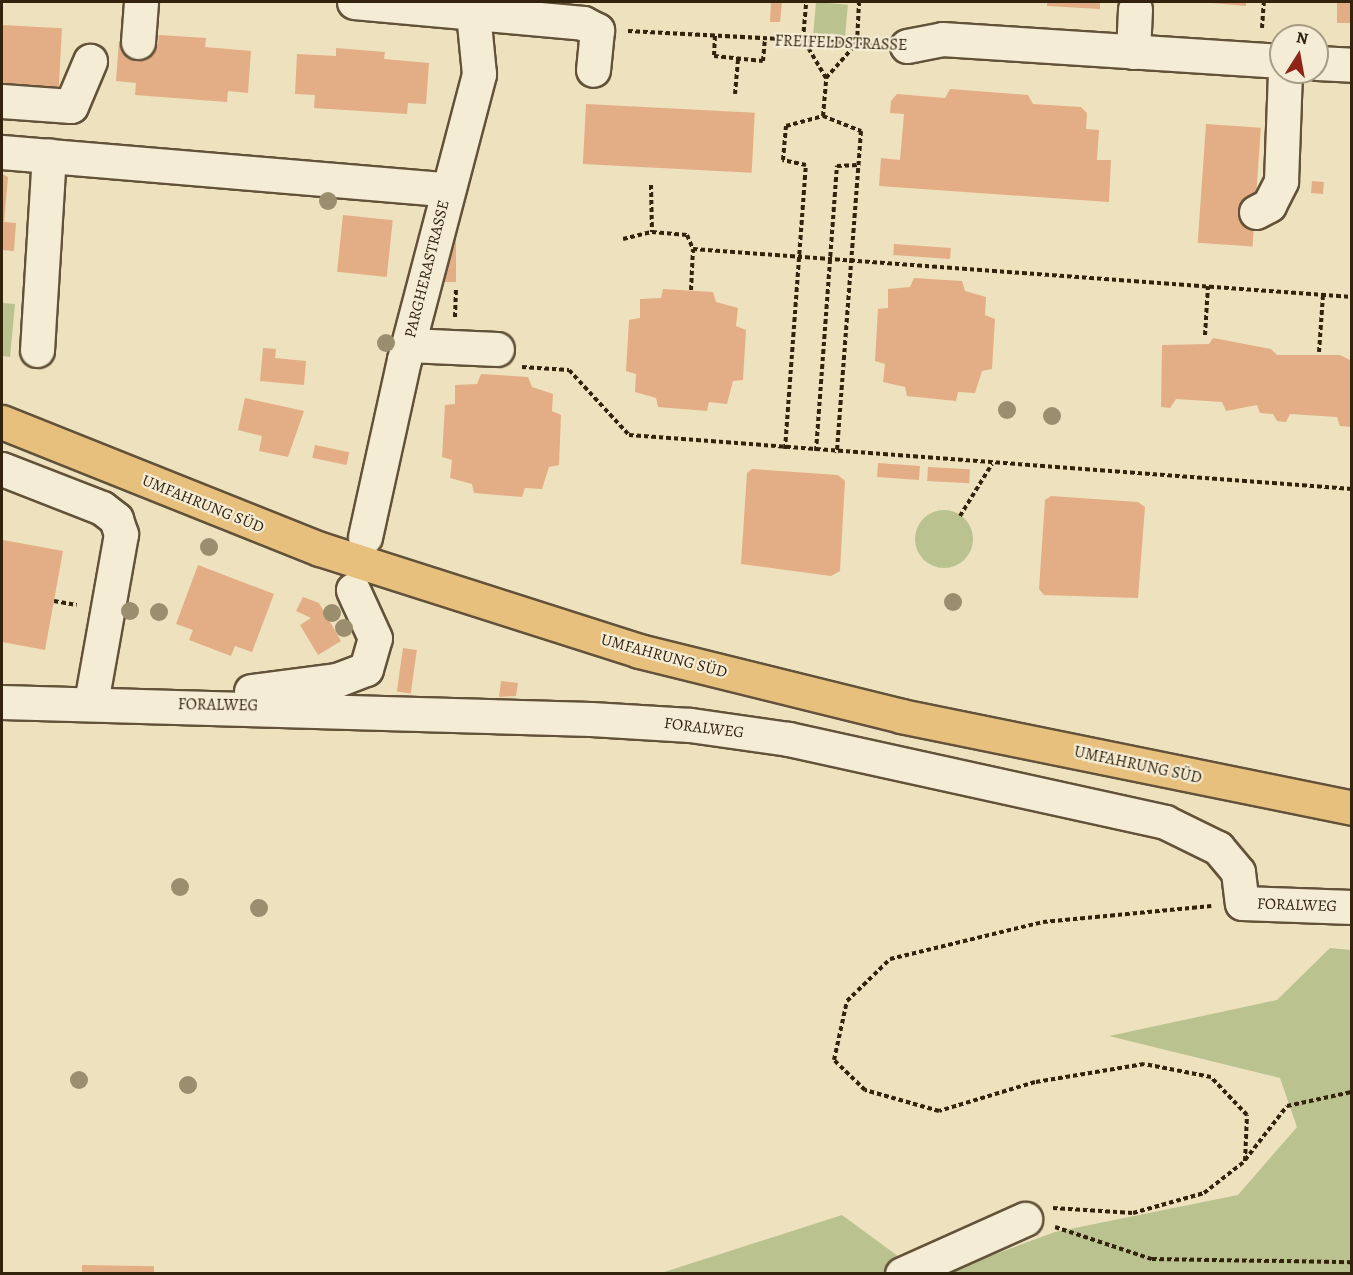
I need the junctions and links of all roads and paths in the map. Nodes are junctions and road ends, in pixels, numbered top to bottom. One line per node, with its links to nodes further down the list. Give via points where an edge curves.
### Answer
1 (141, 2): 14 (street)
2 (366, 2): 6 (street)
3 (806, 2): 12 (path)
4 (859, 2): 15 (path)
5 (1264, 2): 10 (path)
6 (473, 7): 7 (street); 32 (street, PARGHERASTRASSE, via 479,74)
7 (513, 8): 9 (street)
8 (1135, 9): 18 (street)
9 (597, 30): 11 (path, FREIFELDSTRASSE); 23 (street)
10 (1269, 35)
11 (715, 36): 13 (path, FREIFELDSTRASSE); 19 (path, via 714,56)
12 (803, 39): 13 (path, FREIFELDSTRASSE); 15 (path, FREIFELDSTRASSE); 24 (path)
13 (765, 40): 19 (path, via 763,61)
14 (138, 42)
15 (857, 43): 16 (path, FREIFELDSTRASSE); 24 (path)
16 (907, 46): 18 (street, FREIFELDSTRASSE, via 942,39)
17 (1269, 48): 18 (street, FREIFELDSTRASSE)
18 (1133, 52)
19 (738, 58): 26 (path)
20 (90, 61): 27 (street, via 71,106)
21 (1329, 64): 22 (street)
22 (1352, 65)
23 (593, 70)
24 (826, 78): 28 (path)
25 (1285, 84): 34 (street, via 1281,181 1269,205)
26 (735, 94)
27 (2, 101)
28 (823, 116): 31 (path, via 861,131); 38 (path, via 786,126 783,160 806,165)
29 (2, 152): 30 (street)
30 (49, 155): 32 (street); 49 (street)
31 (858, 165): 39 (path, via 837,166); 40 (path)
32 (460, 175): 48 (street, PARGHERASTRASSE)
33 (651, 185): 35 (path)
34 (1256, 212)
35 (652, 232): 36 (path); 37 (path, via 687,235)
36 (623, 239)
37 (693, 249): 38 (path); 42 (path)
38 (800, 256): 39 (path); 53 (path)
39 (831, 258): 40 (path); 54 (path)
40 (851, 260): 41 (path); 55 (path)
41 (1208, 286): 43 (path); 47 (path)
42 (691, 290)
43 (1323, 295): 44 (path); 50 (path)
44 (1352, 297)
45 (457, 298): 46 (path)
46 (456, 304)
47 (1204, 335)
48 (408, 345): 51 (street); 60 (street, PARGHERASTRASSE)
49 (37, 351)
50 (1318, 352)
51 (503, 358): 53 (path, via 569,370 629,435)
52 (2, 422): 65 (main road, UMFAHRUNG SÜD, via 320,549 639,651 902,716)
53 (785, 449): 54 (path)
54 (816, 451): 55 (path)
55 (837, 453): 56 (path)
56 (992, 464): 58 (path); 59 (path)
57 (2, 470): 63 (street, via 102,508 116,519 121,534)
58 (1352, 489)
59 (960, 516)
60 (365, 537)
61 (352, 590): 64 (street, via 375,638 366,669 336,680 250,691)
62 (2, 702): 63 (street, FORALWEG)
63 (91, 703): 64 (street, FORALWEG)
64 (244, 705): 66 (street, FORALWEG, via 690,724 788,739 1165,822 1218,848 1238,872)
65 (1352, 808)
66 (1242, 903): 67 (street, FORALWEG); 69 (path, via 1043,922 890,959 847,1001 834,1060 865,1090 939,1111 1035,1082 1144,1064 1211,1077 1247,1115)
67 (1352, 907)
68 (1352, 1092): 69 (path, via 1287,1106)
69 (1245, 1161): 70 (path, via 1204,1193 1133,1213 1048,1207)
70 (1025, 1219): 71 (path, via 1152,1259); 72 (street)
71 (1352, 1262)
72 (902, 1274)

